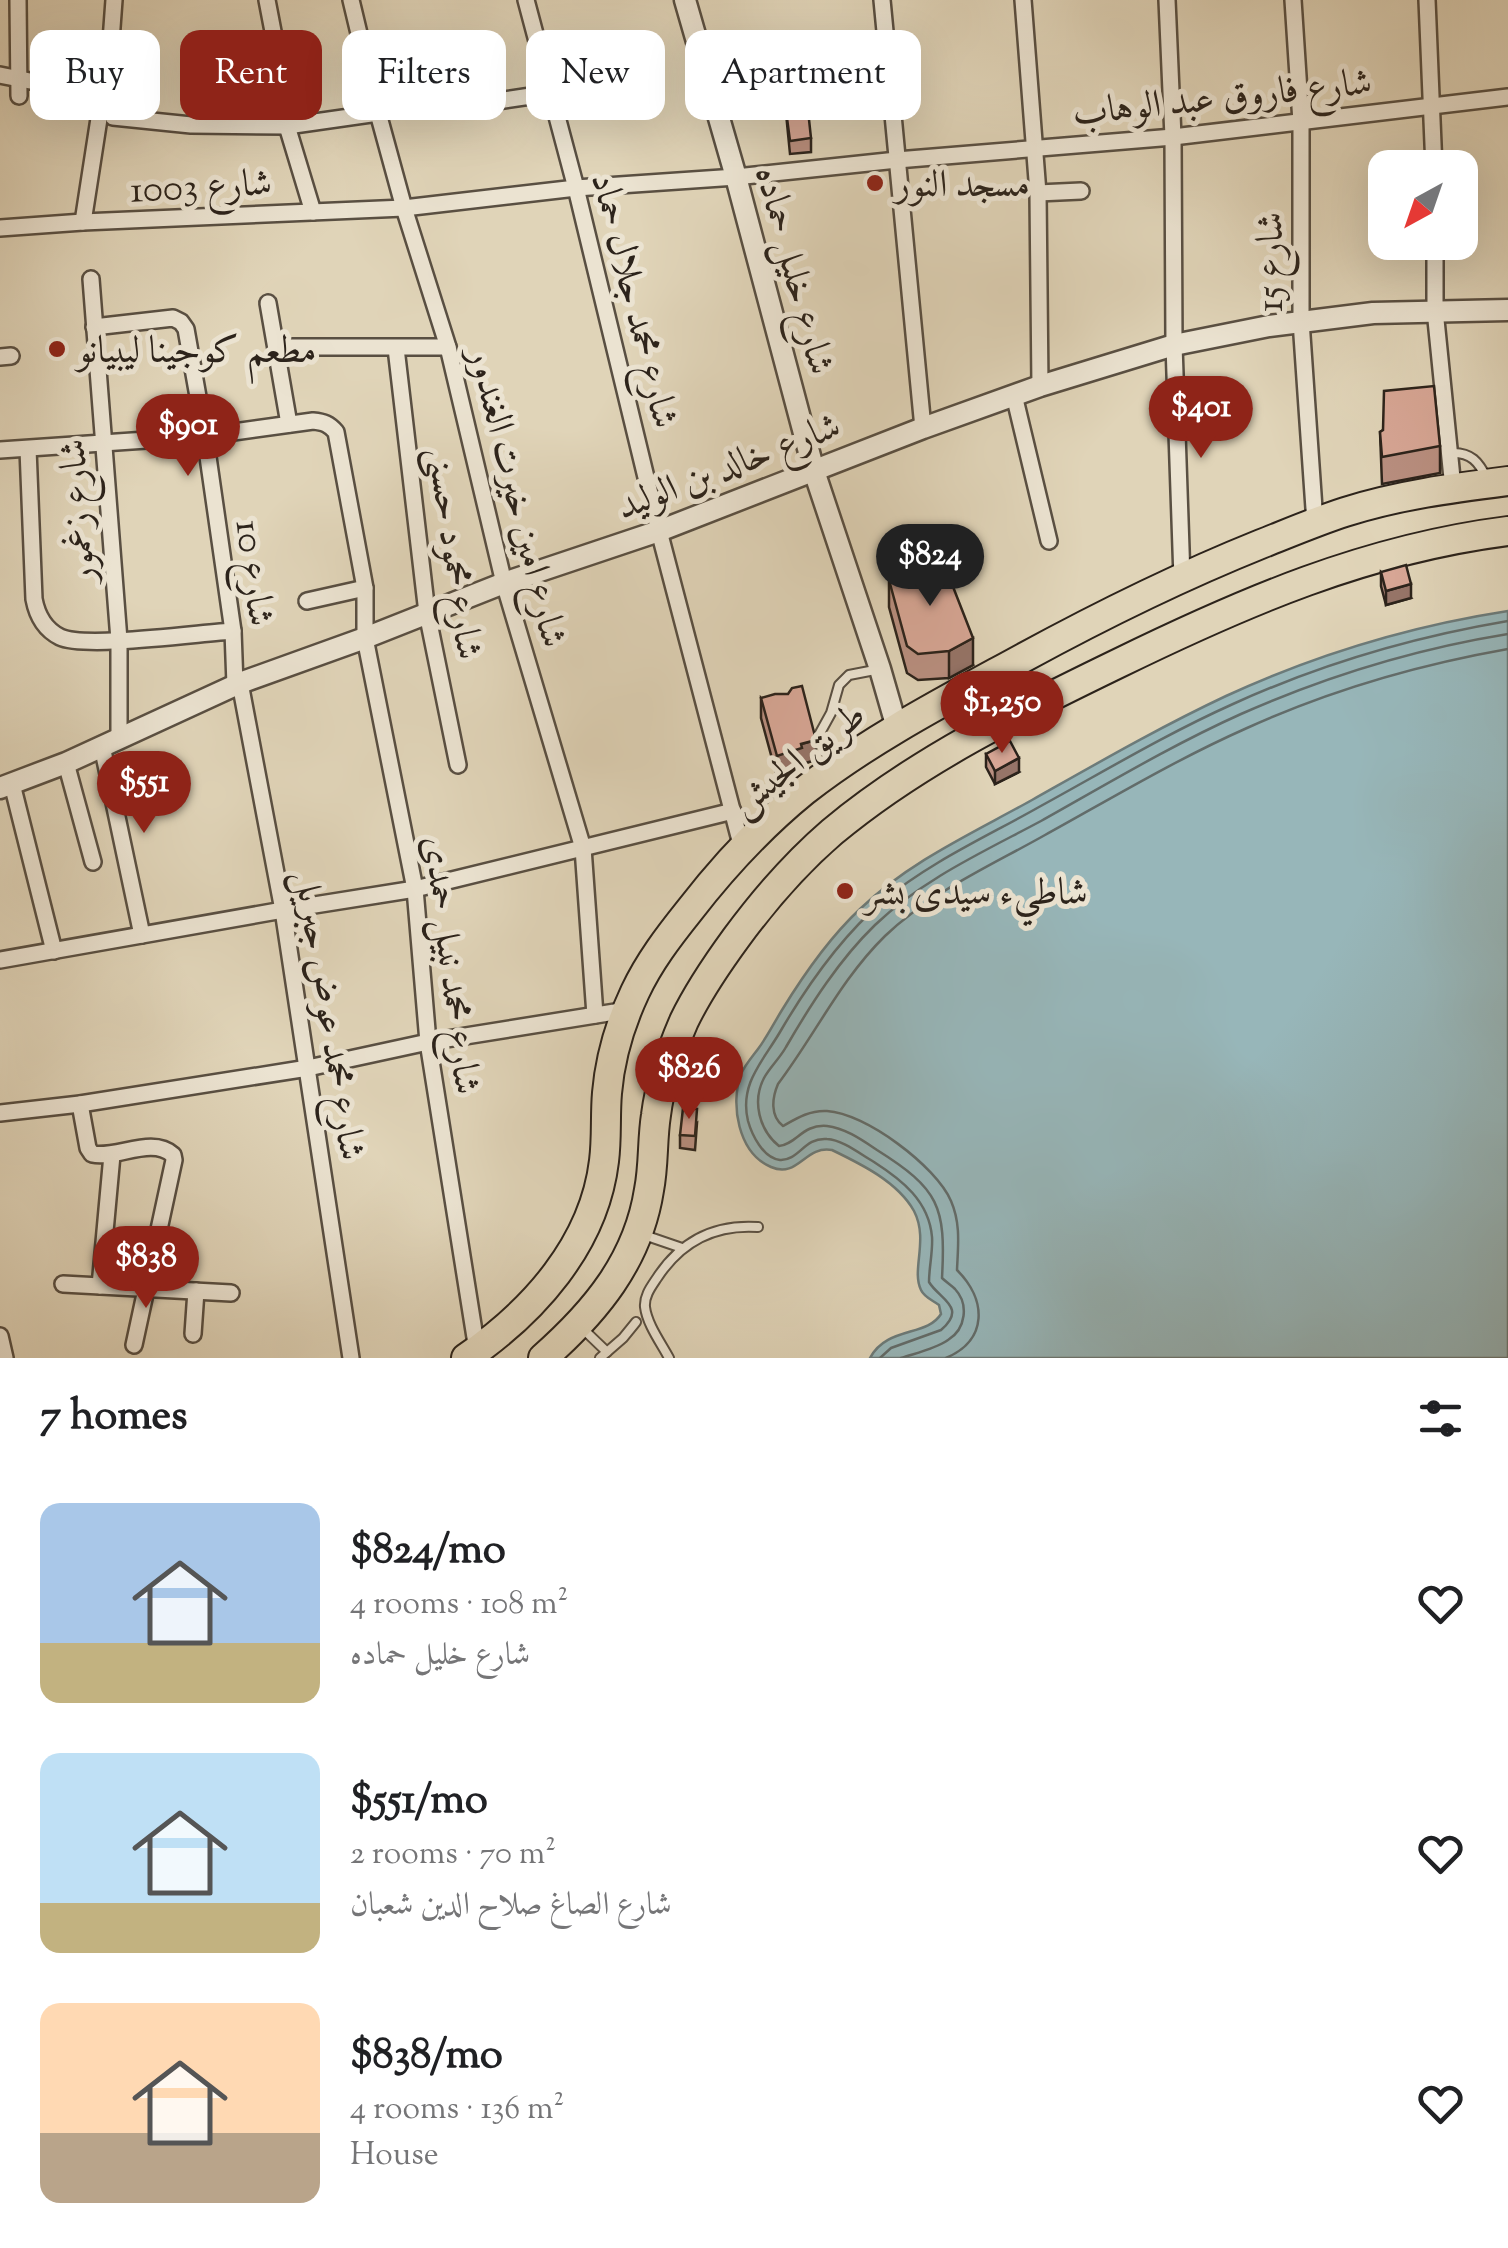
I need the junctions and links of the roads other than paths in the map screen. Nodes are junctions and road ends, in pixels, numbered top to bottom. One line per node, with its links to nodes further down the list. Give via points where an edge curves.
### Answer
1 (18, 0): 17 (street)
2 (114, 0): 37 (street)
3 (267, 0): 13 (street)
4 (352, 0): 14 (street, شارع امين خيرت الغندور)
5 (526, 0): 15 (street, شارع محمد جلال حماد)
6 (685, 0): 31 (street, شارع خليل حماده)
7 (882, 0): 30 (street)
8 (1023, 0): 28 (street)
9 (1167, 0): 27 (street)
10 (1293, 0): 25 (street, شارع 15)
11 (1428, 5): 12 (street); 20 (street)
12 (1410, 9)
13 (273, 30)
14 (359, 30)
15 (534, 30)
16 (0, 75): 17 (street)
17 (24, 80): 18 (street)
18 (19, 96)
19 (1508, 97): 20 (street, شارع فاروق عبد الوهاب)
20 (1433, 106): 25 (street, شارع فاروق عبد الوهاب); 29 (street)
21 (342, 118): 26 (street)
22 (135, 120): 26 (street)
23 (380, 120): 35 (street, شارع امين خيرت الغندور)
24 (558, 120): 32 (street, شارع محمد جلال حماد)
25 (1301, 122): 27 (street, شارع فاروق عبد الوهاب); 44 (street, شارع 15)
26 (287, 126): 36 (street)
27 (1173, 136): 28 (street, شارع فاروق عبد الوهاب); 46 (street)
28 (1035, 149): 30 (street, شارع فاروق عبد الوهاب); 34 (street)
29 (1434, 150)
30 (897, 160): 31 (street, شارع فاروق عبد الوهاب); 53 (street)
31 (736, 177): 32 (street, شارع فاروق عبد الوهاب); 59 (street, شارع خليل حماده)
32 (576, 188): 35 (street, شارع فاروق عبد الوهاب); 64 (street, شارع محمد جلال حماد)
33 (1081, 191): 34 (street)
34 (1038, 193): 50 (street)
35 (404, 208): 36 (street, شارع 1003); 49 (street, شارع امين خيرت الغندور)
36 (313, 212): 37 (street, شارع 1003)
37 (82, 222): 38 (street, شارع 1003)
38 (0, 228)
39 (1435, 260): 42 (street)
40 (91, 279): 45 (street, شارع زغمور)
41 (268, 304): 47 (street)
42 (1436, 310): 43 (street, شارع خالد بن الوليد); 44 (street, شارع خالد بن الوليد); 58 (street)
43 (1508, 310)
44 (1301, 321): 46 (street, شارع خالد بن الوليد); 62 (street, شارع 15)
45 (94, 328): 54 (street, شارع 10, via 164,318 181,322); 55 (street, شارع زغمور)
46 (1174, 345): 50 (street, شارع خالد بن الوليد); 66 (street)
47 (276, 347): 48 (street); 52 (street)
48 (396, 348): 49 (street); 70 (street, شارع محمود حسنى)
49 (448, 348): 67 (street, شارع امين خيرت الغندور)
50 (1040, 386): 51 (street, شارع خالد بن الوليد)
51 (1014, 395): 53 (street, شارع خالد بن الوليد); 65 (street)
52 (289, 424): 54 (street); 68 (street, شارع محمد نبيل حمدى, via 322,422 336,432)
53 (923, 428): 59 (street, شارع خالد بن الوليد)
54 (204, 436): 55 (street); 71 (street, شارع 10)
55 (104, 444): 56 (street); 73 (street, شارع زغمور)
56 (28, 448): 57 (street); 73 (street, via 36,613 60,637)
57 (0, 450)
58 (1451, 453): 60 (lane, via 1472,457); 61 (street)
59 (814, 471): 64 (street, شارع خالد بن الوليد); 74 (street, شارع خليل حماده)
60 (1498, 482): 61 (highway, طريق الجيش)
61 (1453, 488): 62 (highway, طريق الجيش)
62 (1315, 523): 66 (highway, طريق الجيش)
63 (1508, 531): 99 (highway, via 1360,562 1194,626 957,746 831,833 748,922 685,1020 661,1089)
64 (660, 532): 67 (street, شارع خالد بن الوليد); 82 (street, شارع محمد جلال حماد)
65 (1049, 542)
66 (1182, 578): 76 (highway, طريق الجيش)
67 (504, 583): 70 (street, شارع خالد بن الوليد); 83 (street, شارع امين خيرت الغندور)
68 (365, 588): 69 (street); 72 (street, شارع محمد نبيل حمدى)
69 (306, 602)
70 (427, 613): 72 (street, شارع خالد بن الوليد); 79 (street, شارع محمود حسنى)
71 (232, 631): 73 (street); 75 (street, شارع 10)
72 (365, 638): 75 (street, شارع خالد بن الوليد); 86 (street, شارع محمد نبيل حمدى)
73 (119, 640): 77 (street, شارع زغمور)
74 (880, 669): 76 (street, شارع خليل حماده); 80 (lane, via 849,675 839,685 819,736)
75 (237, 684): 77 (street, شارع خالد بن الوليد); 87 (street, شارع محمد عوض جبريل)
76 (897, 728): 80 (highway, طريق الجيش)
77 (110, 742): 78 (street, شارع خالد بن الوليد); 88 (street, شارع زغمور)
78 (66, 764): 81 (street, شارع خالد بن الوليد); 85 (street)
79 (458, 766)
80 (835, 769): 84 (highway, طريق الجيش)
81 (6, 786): 89 (street)
82 (734, 812): 83 (street); 84 (street, شارع محمد جلال حماد)
83 (583, 848): 86 (street); 92 (street, شارع امين خيرت الغندور)
84 (742, 848): 91 (highway, طريق الجيش, via 664,944)
85 (93, 862)
86 (416, 889): 87 (street); 93 (street, شارع محمد نبيل حمدى)
87 (283, 910): 88 (street); 94 (street, شارع محمد عوض جبريل)
88 (142, 935): 89 (street)
89 (54, 951): 90 (street)
90 (0, 960)
91 (626, 1010): 92 (street); 111 (highway, طريق الجيش, via 609,1075 601,1184 586,1224 544,1290)
92 (595, 1015): 93 (street)
93 (428, 1042): 94 (street); 111 (street, شارع محمد نبيل حمدى)
94 (308, 1068): 95 (street); 114 (street, شارع محمد عوض جبريل)
95 (80, 1104): 96 (street); 97 (street, via 88,1148)
96 (0, 1113)
97 (112, 1154): 102 (street); 103 (street, via 153,1147 173,1154)
98 (758, 1227): 100 (lane, via 718,1230)
99 (638, 1232): 100 (lane); 107 (highway, via 613,1283)
100 (682, 1248): 116 (lane, via 645,1300)
101 (64, 1284): 102 (street)
102 (100, 1286): 103 (street)
103 (147, 1288): 104 (street); 110 (street)
104 (196, 1291): 105 (street); 108 (street)
105 (231, 1293)
106 (636, 1322): 112 (lane)
107 (579, 1325): 112 (lane); 115 (highway)
108 (194, 1334)
109 (0, 1336): 113 (street)
110 (134, 1345)
111 (471, 1354)
112 (604, 1355)
113 (5, 1358)
114 (351, 1358)
115 (543, 1358)
116 (668, 1358)

